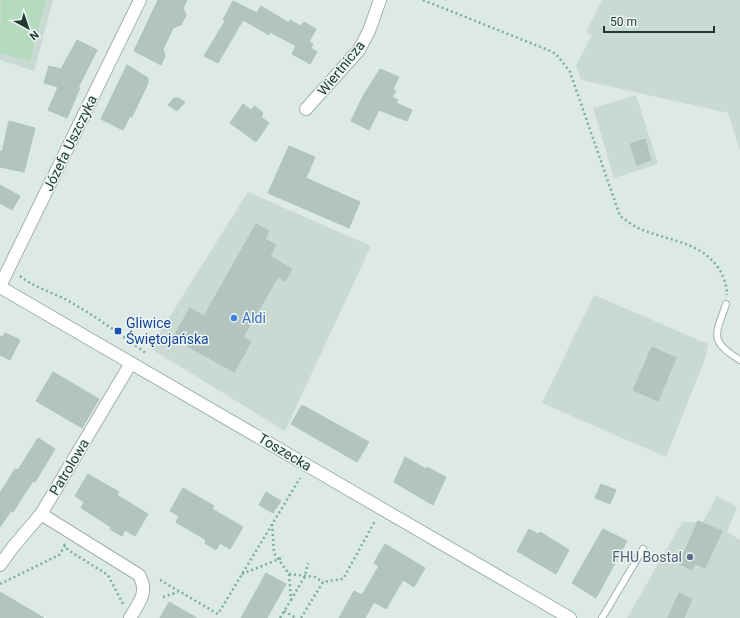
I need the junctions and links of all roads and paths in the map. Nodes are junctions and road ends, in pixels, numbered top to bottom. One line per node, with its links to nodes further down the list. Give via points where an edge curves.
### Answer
1 (140, 0): 6 (street, Józefa Uszczyka)
2 (380, 0): 4 (street, Wiertnicza, via 359,50)
3 (423, 0): 7 (path, via 556,54 570,72 620,216 637,228 708,254 722,274 727,288)
4 (306, 110)
5 (22, 270): 8 (path, via 20,276 102,321)
6 (0, 286): 10 (street, Toszecka)
7 (726, 304): 9 (lane, via 717,332 717,341 725,351)
8 (147, 354)
9 (740, 360)
10 (132, 363): 12 (street, Patrolowa); 36 (street, Toszecka)
11 (300, 478): 14 (path)
12 (41, 514): 21 (street, Patrolowa); 32 (street, via 139,575 144,583 144,592)
13 (374, 521): 26 (path, via 343,579)
14 (272, 523): 19 (path, via 274,553); 22 (path)
15 (62, 541): 16 (path)
16 (65, 546): 27 (path, via 59,555); 32 (path, via 108,575)
17 (643, 549): 37 (lane)
18 (284, 557): 19 (path)
19 (278, 560): 22 (path); 23 (path)
20 (308, 563): 24 (path)
21 (0, 565)
22 (242, 574): 28 (path, via 218,614)
23 (289, 574): 24 (path); 30 (path)
24 (305, 576): 26 (path); 30 (path)
25 (160, 580): 28 (path)
26 (323, 582): 35 (path)
27 (0, 584)
28 (179, 592): 29 (path)
29 (163, 597)
30 (291, 600): 31 (path)
31 (284, 611): 33 (path); 34 (path)
32 (128, 613)
33 (280, 618)
34 (296, 618)
35 (301, 618)
36 (570, 618)
37 (602, 618)

